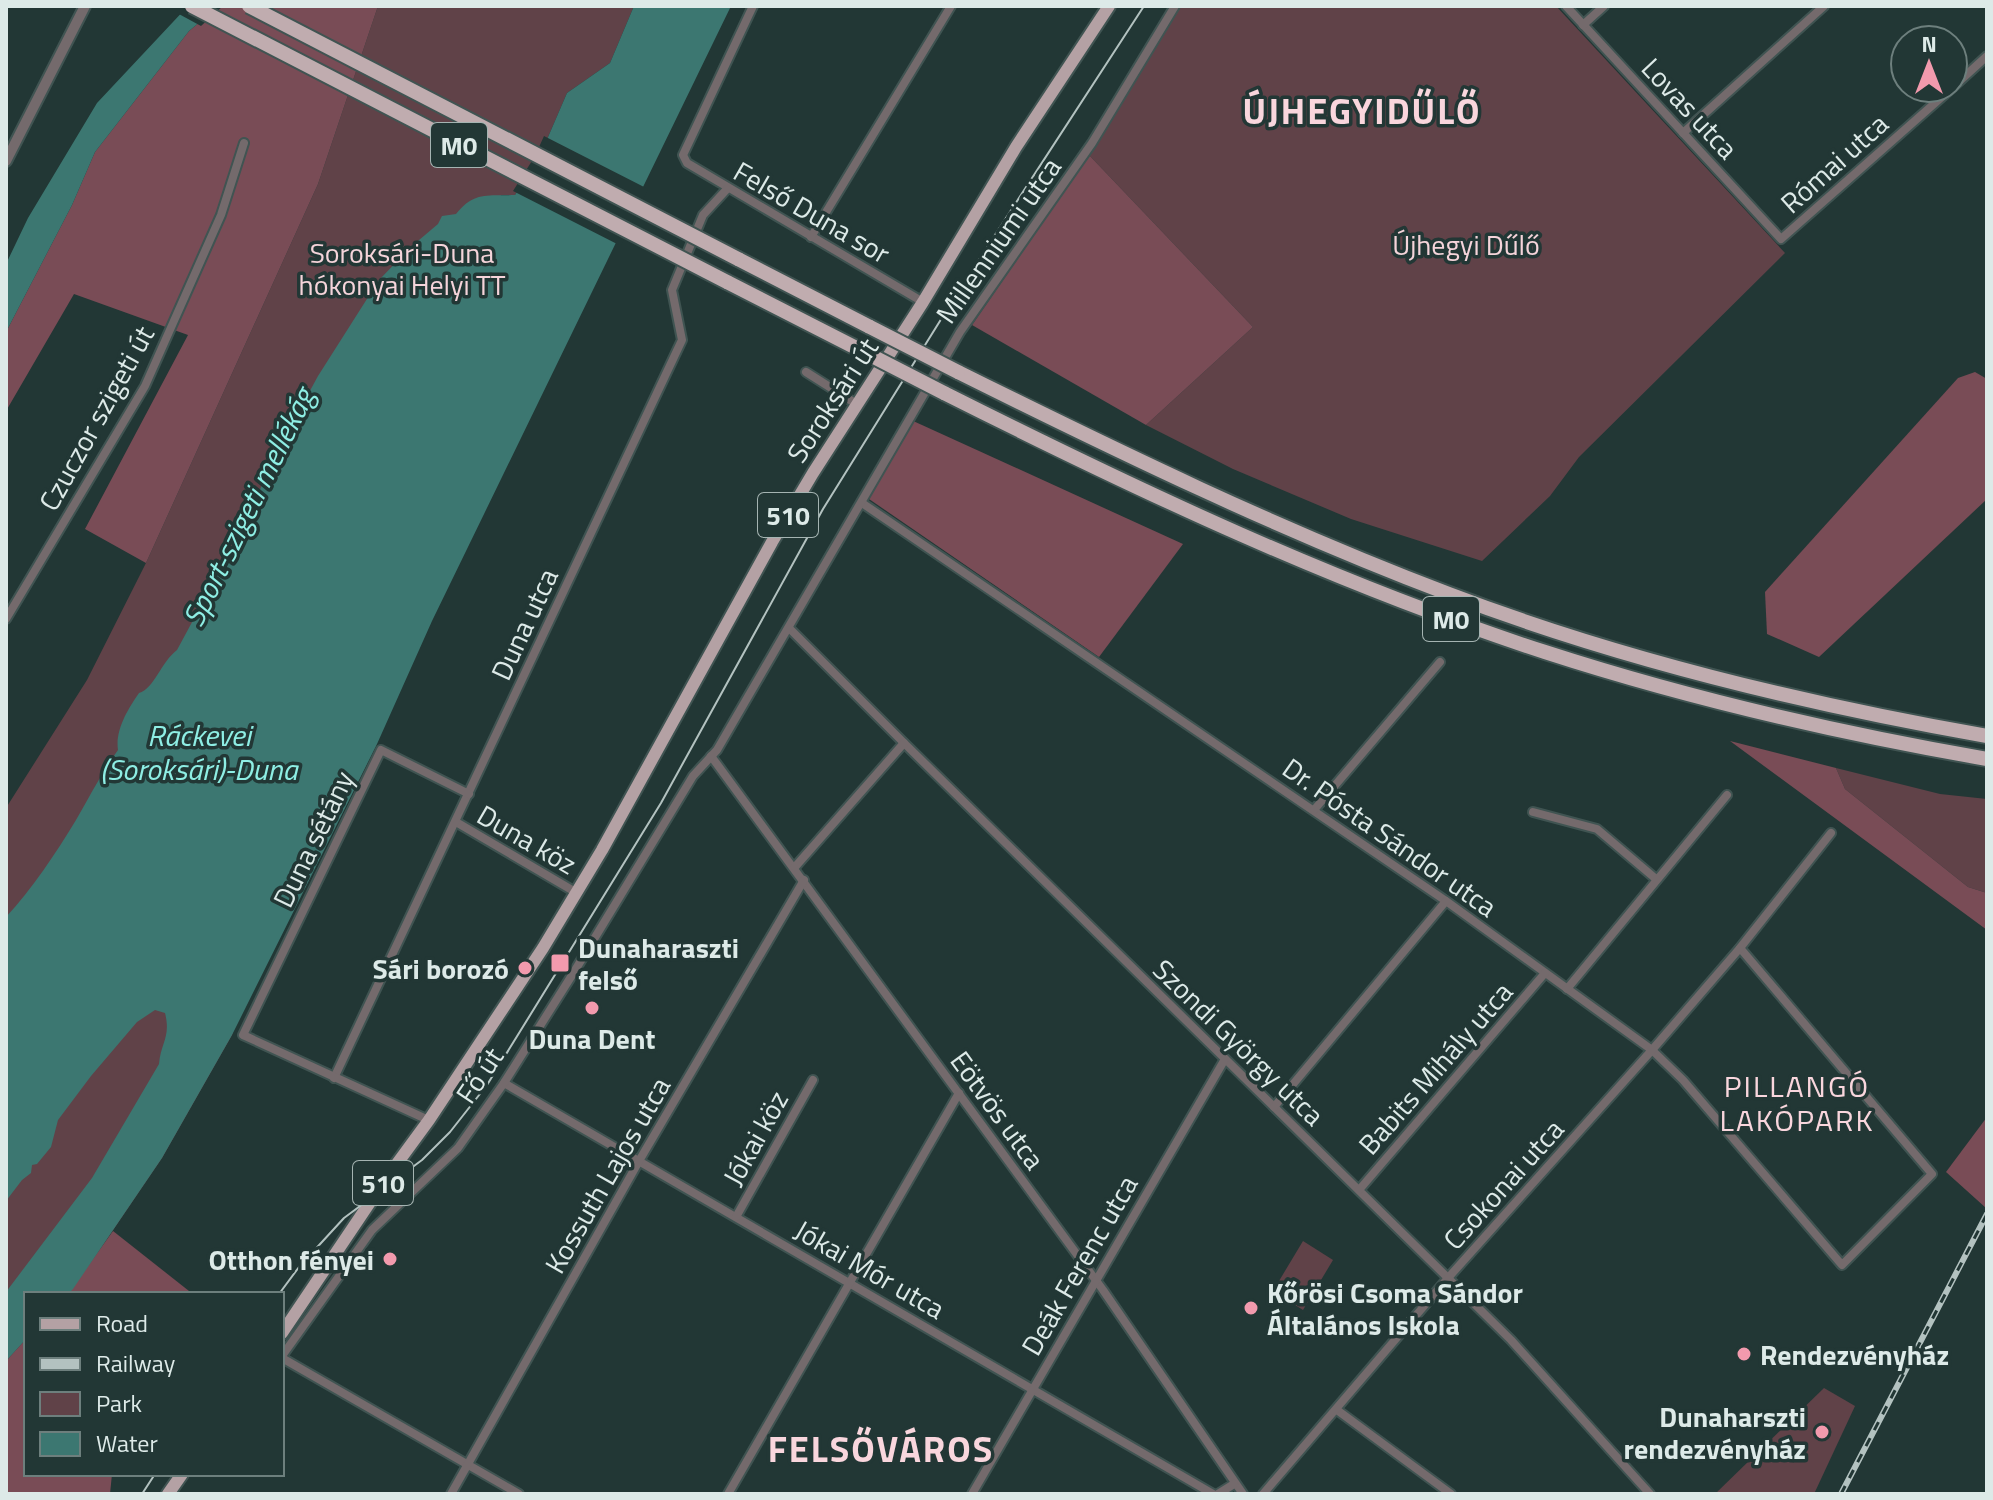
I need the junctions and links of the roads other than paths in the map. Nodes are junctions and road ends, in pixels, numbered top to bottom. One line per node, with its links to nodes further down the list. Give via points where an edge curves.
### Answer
1 (85, 6): 17 (street)
2 (192, 6): 31 (highway, M0, bridge, via 944,393 1265,544 1467,625 1600,669 1840,731)
3 (249, 6): 28 (highway, M0, bridge, via 958,372 1328,546 1588,641 1739,684)
4 (753, 6): 18 (street, Felső Duna sor, via 683,155)
5 (951, 6): 19 (street)
6 (1109, 6): 21 (main road, Soroksári út / 510)
7 (1175, 6): 24 (street, Millenniumi utca, via 1092,143 960,332)
8 (1566, 6): 11 (street, Lovas utca)
9 (1604, 6): 11 (street)
10 (1824, 6): 15 (street)
11 (1583, 25): 15 (street, Lovas utca)
12 (1987, 56): 13 (street, Római utca)
13 (1969, 72)
14 (1933, 104): 20 (street, Római utca)
15 (1683, 133): 20 (street, Lovas utca)
16 (244, 143): 25 (street, Czuczor szigeti út, via 221,215 145,386)
17 (6, 161)
18 (727, 189): 19 (street, Felső Duna sor); 32 (street, Duna utca, via 703,215 672,290 682,340)
19 (811, 237): 21 (street, Felső Duna sor)
20 (1781, 239)
21 (923, 302): 23 (main road, Soroksári út / 510)
22 (806, 372): 23 (street)
23 (858, 405): 41 (main road, Soroksári út / 510, via 772,542)
24 (862, 503): 26 (street, Millenniumi utca); 34 (street, Dr. Pósta Sándor utca)
25 (6, 619)
26 (789, 628): 29 (street, Szondi György utca); 30 (street, Fő út)
27 (1440, 662): 34 (street)
28 (1987, 736)
29 (904, 743): 38 (street); 48 (street, Szondi György utca)
30 (711, 756): 38 (street, Eötvös utca); 51 (street, Fő út, via 693,776)
31 (1987, 759)
32 (469, 794): 36 (street, Duna utca); 49 (street, Duna sétány, via 381,750 243,1035)
33 (1727, 795): 39 (street)
34 (1314, 810): 42 (street, Dr. Pósta Sándor utca)
35 (1533, 812): 39 (street, via 1597,829)
36 (456, 822): 41 (street, Duna köz); 49 (street, Duna utca)
37 (1831, 833): 43 (street, Csokonai utca)
38 (795, 867): 40 (street, Eötvös utca)
39 (1656, 879): 45 (street)
40 (804, 880): 52 (street, Eötvös utca); 55 (street, Kossuth Lajos utca)
41 (577, 893): 46 (main road, Soroksári út / 510)
42 (1446, 901): 44 (street, Dr. Pósta Sándor utca); 53 (street)
43 (1740, 948): 47 (street, Csokonai utca); 47 (street, Dr. Pósta Sándor utca, via 1932,1174 1842,1265)
44 (1545, 973): 45 (street, Dr. Pósta Sándor utca); 56 (street, Babits Mihály utca)
45 (1567, 989): 47 (street, Dr. Pósta Sándor utca)
46 (486, 1034): 54 (main road, Fő út / 510); 62 (main road, Fő út / 510)
47 (1652, 1050): 58 (street, Csokonai utca)
48 (1225, 1059): 53 (street, Szondi György utca); 59 (street, Deák Ferenc utca)
49 (334, 1078): 54 (street)
50 (813, 1080): 57 (street, Jókai köz)
51 (504, 1083): 55 (street, Jókai Mór utca); 63 (street, Fő út, via 458,1148 372,1230)
52 (959, 1093): 59 (street, Eötvös utca); 60 (street)
53 (1274, 1107): 56 (street, Szondi György utca)
54 (424, 1118): 61 (main road, Fő út / 510)
55 (639, 1161): 57 (street, Jókai Mór utca); 67 (street, Kossuth Lajos utca)
56 (1359, 1190): 58 (street, Szondi György utca)
57 (736, 1217): 60 (street, Jókai Mór utca)
58 (1448, 1278): 66 (street, Csokonai utca); 77 (street, Szondi György utca)
59 (1095, 1281): 65 (street, Deák Ferenc utca); 68 (street, Eötvös utca)
60 (849, 1283): 65 (street, Jókai Mór utca); 71 (street)
61 (284, 1321)
62 (284, 1330)
63 (284, 1354)
64 (284, 1358): 67 (street)
65 (1033, 1389): 72 (street, Deák Ferenc utca); 73 (street, Jókai Mór utca)
66 (1337, 1410): 75 (street, Csokonai utca); 76 (street)
67 (468, 1464): 69 (street, Kossuth Lajos utca); 70 (street)
68 (1234, 1484): 73 (street); 74 (street, Eötvös utca)
69 (451, 1494)
70 (519, 1494)
71 (728, 1494)
72 (972, 1494)
73 (1216, 1494)
74 (1243, 1494)
75 (1263, 1494)
76 (1451, 1494)
77 (1650, 1494)

